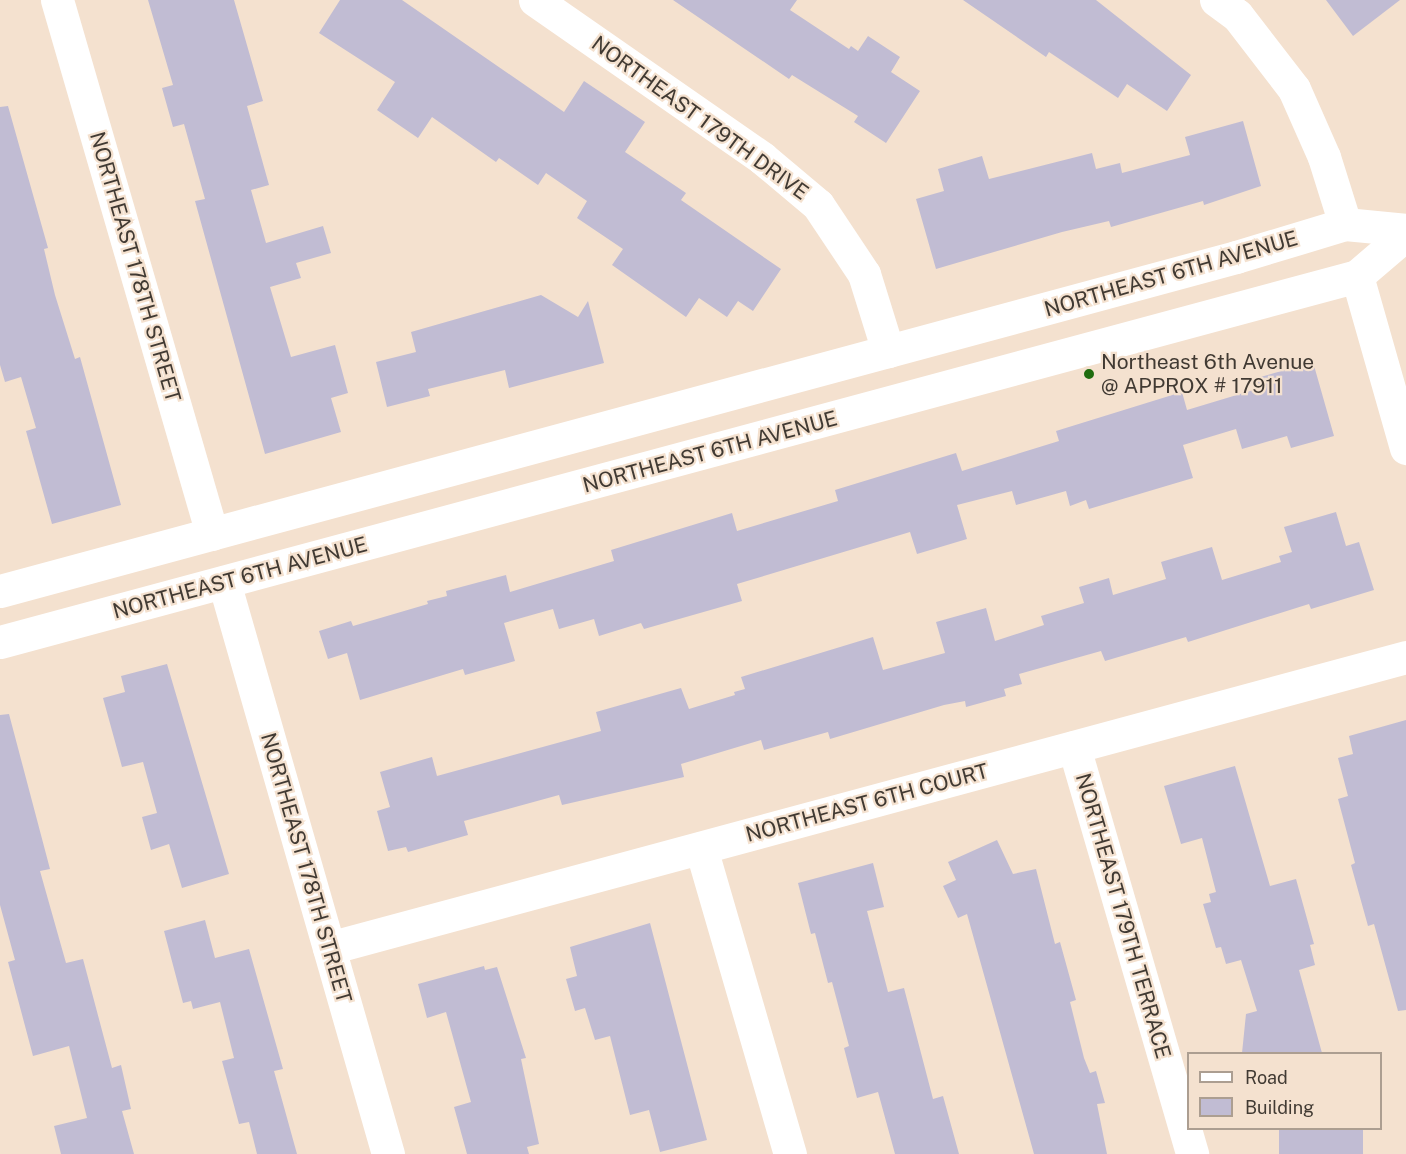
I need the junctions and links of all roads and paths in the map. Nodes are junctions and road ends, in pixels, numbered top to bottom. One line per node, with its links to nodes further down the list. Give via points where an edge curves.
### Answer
1 (57, 0): 9 (street, NORTHEAST 178TH STREET)
2 (535, 0): 7 (street, NORTHEAST 179TH DRIVE, via 762,158 818,205 864,274)
3 (1216, 0): 4 (street, via 1237,15 1294,89 1324,158)
4 (1345, 224): 5 (street, NORTHEAST 6TH AVENUE); 7 (street, NORTHEAST 6TH AVENUE)
5 (1406, 232): 6 (street, NORTHEAST 6TH AVENUE)
6 (1357, 276): 8 (street); 10 (street, NORTHEAST 6TH AVENUE)
7 (888, 351): 9 (street, NORTHEAST 6TH AVENUE)
8 (1406, 448)
9 (212, 534): 11 (street, NORTHEAST 6TH AVENUE)
10 (224, 582): 12 (street, NORTHEAST 6TH AVENUE); 16 (street, NORTHEAST 178TH STREET)
11 (0, 591)
12 (0, 642)
13 (1406, 657): 14 (street, NORTHEAST 6TH COURT)
14 (1074, 747): 15 (street, NORTHEAST 6TH COURT); 19 (street, NORTHEAST 179TH TERRACE)
15 (701, 848): 16 (street, NORTHEAST 6TH COURT); 18 (street)
16 (328, 948): 17 (street, NORTHEAST 178TH STREET)
17 (388, 1154)
18 (790, 1154)
19 (1191, 1154)

